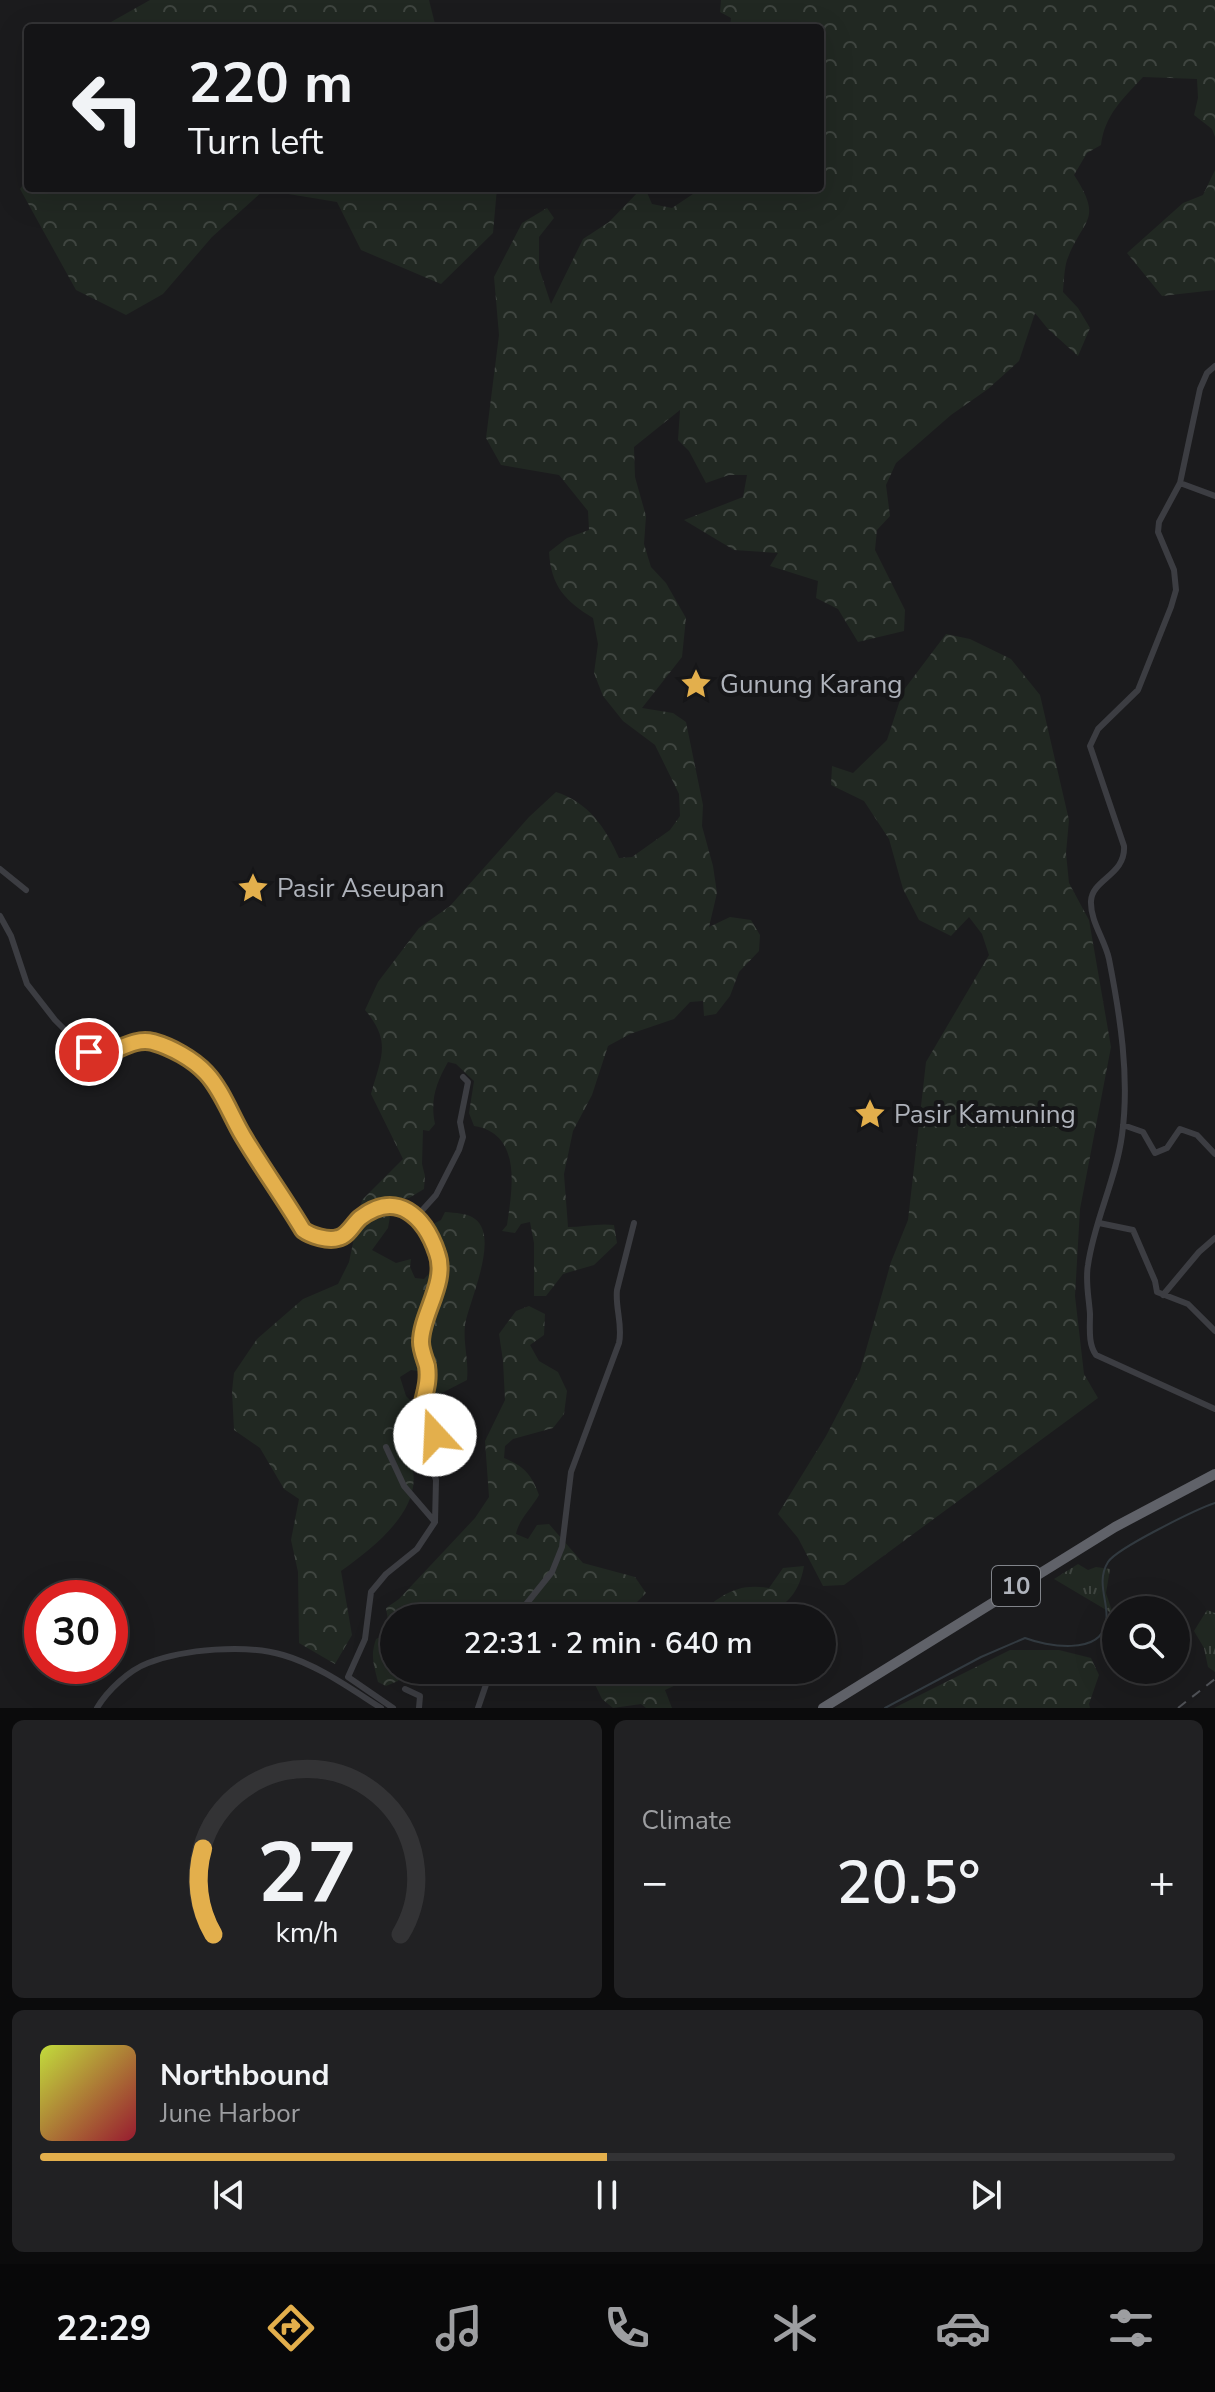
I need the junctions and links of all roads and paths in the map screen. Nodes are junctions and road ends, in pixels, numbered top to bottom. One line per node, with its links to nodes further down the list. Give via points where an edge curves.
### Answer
1 (1215, 366): 2 (street, via 1200,389)
2 (1180, 483): 3 (street); 8 (street, via 1158,526 1174,570 1171,607 1138,690 1098,729 1089,750 1124,846 1123,861 1091,899 1123,1037)
3 (1215, 496)
4 (0, 869): 5 (street)
5 (26, 890)
6 (0, 916): 10 (street, via 27,984 85,1050 97,1056 132,1042 154,1043 206,1073 308,1234 339,1238 366,1214 382,1208 399,1207)
7 (463, 1077): 10 (street, via 468,1082 459,1150 436,1195)
8 (1123, 1125): 9 (street, via 1143,1132 1155,1153 1167,1148 1180,1129 1197,1135); 12 (street)
9 (1215, 1154)
10 (417, 1216): 19 (street, via 439,1256 421,1341 428,1386 423,1405 438,1424 432,1447)
11 (634, 1223): 20 (street, via 617,1290 619,1343 571,1472 562,1547 552,1572)
12 (1099, 1223): 14 (street, via 1134,1231 1157,1292); 16 (street, via 1087,1270 1093,1351 1104,1361)
13 (1215, 1238): 14 (street)
14 (1163, 1295): 15 (street, via 1188,1304)
15 (1215, 1331)
16 (1215, 1409)
17 (386, 1447): 19 (street, via 404,1486)
18 (1215, 1474): 28 (highway, 10, via 1115,1527)
19 (435, 1522): 25 (street, via 417,1549 372,1589 365,1639 348,1677)
20 (526, 1604)
21 (486, 1684): 27 (street)
22 (405, 1689): 26 (street, via 420,1696)
23 (97, 1708): 24 (street, via 146,1663 238,1648 297,1660)
24 (381, 1708)
25 (393, 1708)
26 (419, 1708)
27 (478, 1708)
28 (823, 1708)

